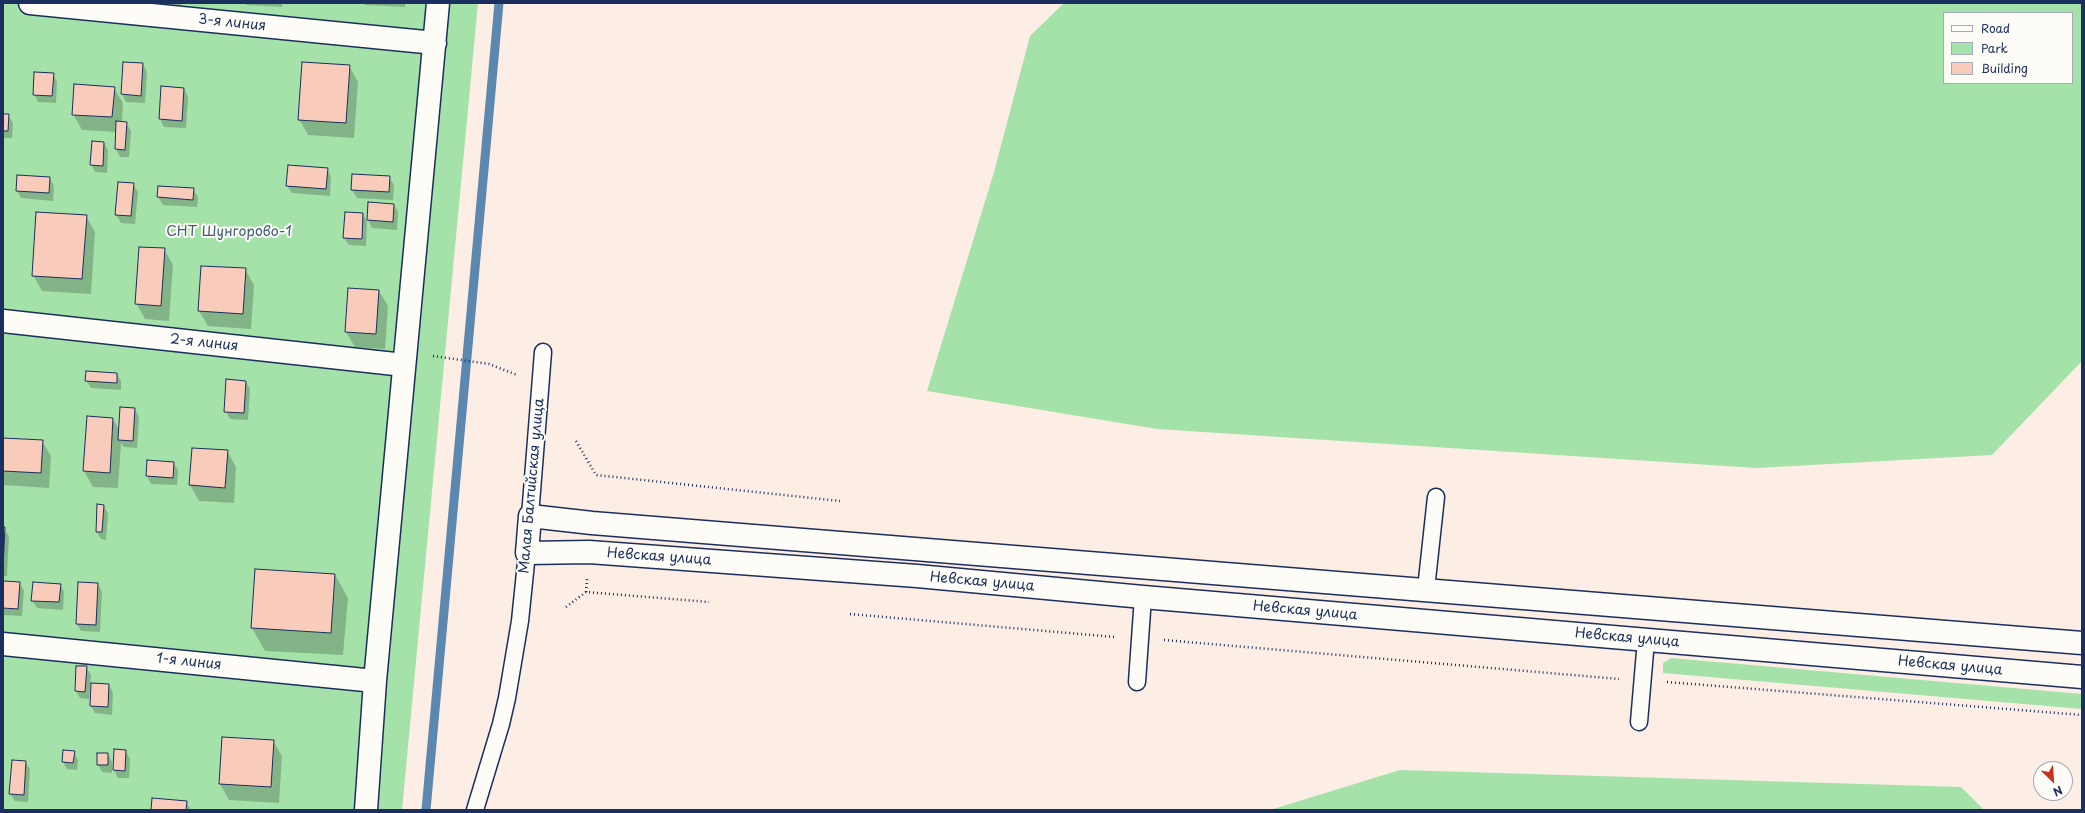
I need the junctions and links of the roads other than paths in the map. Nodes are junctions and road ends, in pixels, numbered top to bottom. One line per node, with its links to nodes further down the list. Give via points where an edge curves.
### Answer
1 (30, 3): 3 (street, 3-я линия)
2 (438, 3): 3 (street)
3 (434, 43): 6 (street)
4 (3, 321): 6 (street, 2-я линия)
5 (543, 352): 8 (lane, Малая Балтийская улица)
6 (404, 366): 16 (street)
7 (1436, 497): 10 (lane)
8 (530, 516): 9 (street, Малая Балтийская улица); 10 (street, Невская улица)
9 (527, 553): 11 (street, Невская улица, via 589,552 675,558 917,576); 20 (lane, Малая Балтийская улица, via 520,620 501,724)
10 (1426, 589): 13 (street, Невская улица)
11 (1143, 597): 12 (street, Невская улица); 17 (lane)
12 (1646, 640): 15 (street, Невская улица); 18 (lane)
13 (2082, 643)
14 (3, 644): 16 (street, 1-я линия)
15 (2082, 677)
16 (375, 681): 19 (street)
17 (1138, 682)
18 (1639, 722)
19 (366, 810)
20 (475, 810)

